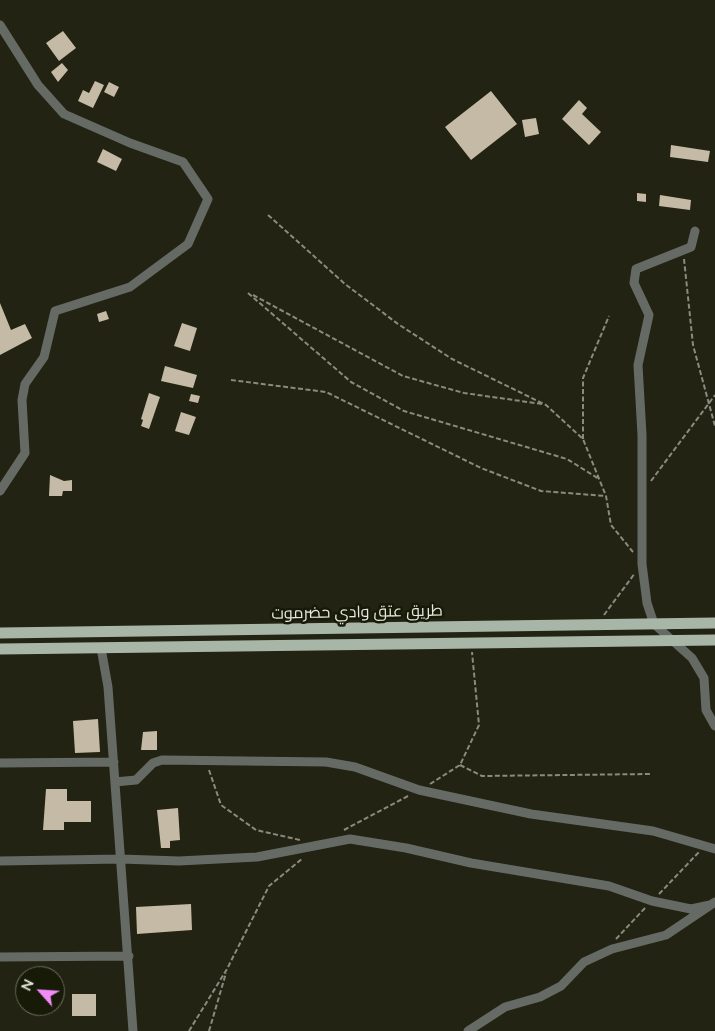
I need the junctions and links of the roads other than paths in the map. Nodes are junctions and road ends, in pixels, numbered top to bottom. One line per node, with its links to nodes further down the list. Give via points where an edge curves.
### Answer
1 (0, 24): 3 (street, via 38,85 64,114 183,162 208,199 188,244 130,287 55,311 44,357 25,384 22,400 26,453)
2 (695, 231): 4 (street, via 691,247 636,269 634,283 649,315 638,365 642,564 646,602)
3 (0, 491)
4 (654, 624): 5 (main road, طريق عتق وادي حضرموت); 6 (main road, طريق عتق وادي حضرموت); 8 (street)
5 (715, 624)
6 (0, 633)
7 (715, 640): 8 (main road, طريق عتق وادي حضرموت)
8 (672, 641): 9 (main road, طريق عتق وادي حضرموت); 11 (street, via 692,658 704,678 706,710)
9 (100, 648): 10 (main road, طريق عتق وادي حضرموت); 12 (street, via 108,687)
10 (0, 649)
11 (715, 726)
12 (114, 762): 13 (street); 14 (street)
13 (0, 763)
14 (115, 782): 15 (street, via 136,780 153,763 162,760 326,762 355,767 418,790 531,814 652,831); 16 (street)
15 (715, 849)
16 (121, 859): 17 (street); 18 (street, via 179,861 257,857 350,839 609,886 652,901 691,909); 19 (street)
17 (0, 861)
18 (712, 904): 22 (street, via 666,935 612,949 584,962 561,986 540,997 505,1007)
19 (129, 956): 20 (street); 21 (street)
20 (0, 957)
21 (133, 1031)
22 (468, 1031)

